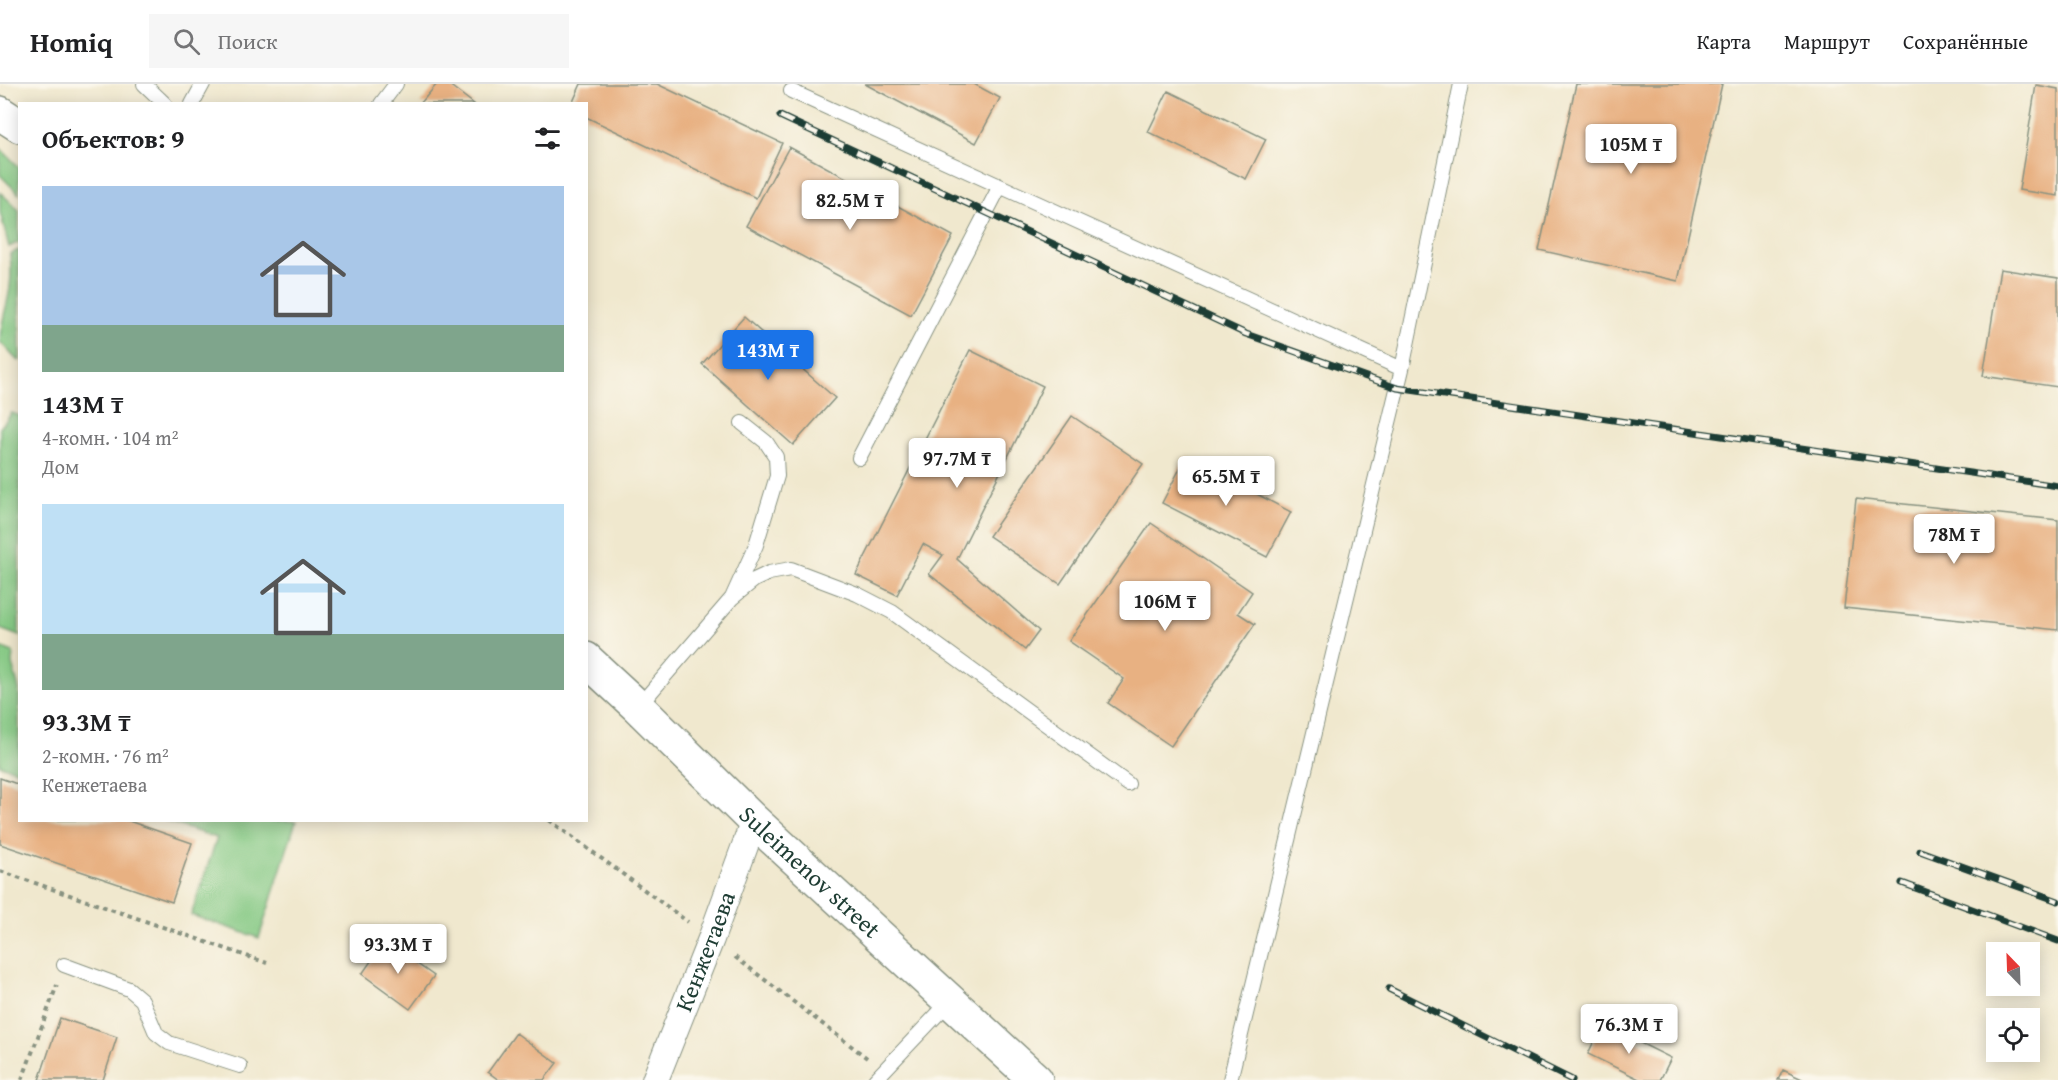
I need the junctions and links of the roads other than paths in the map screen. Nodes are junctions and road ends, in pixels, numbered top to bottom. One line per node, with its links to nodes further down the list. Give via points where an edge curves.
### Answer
1 (144, 84): 7 (lane)
2 (203, 84): 8 (lane)
3 (396, 84): 9 (lane)
4 (1461, 84): 14 (lane)
5 (791, 91): 13 (lane)
6 (0, 99): 11 (main road)
7 (163, 102)
8 (193, 102)
9 (382, 102)
10 (0, 113): 12 (main road)
11 (18, 119)
12 (18, 125)
13 (1000, 186): 14 (lane); 16 (lane)
14 (1402, 369): 28 (lane)
15 (742, 423): 17 (lane, via 766,442 776,457 777,476 756,545)
16 (860, 458)
17 (732, 598): 19 (lane); 20 (lane, via 769,573 791,569 857,594 892,612)
18 (588, 661): 19 (main road, Suleimenov street)
19 (638, 707): 21 (main road, Suleimenov street)
20 (1128, 784)
21 (754, 821): 23 (main road, Suleimenov street); 25 (street, Кенжетаева)
22 (64, 965): 24 (lane, via 129,989 142,999 156,1033 169,1043)
23 (950, 1001): 26 (lane); 27 (main road, Suleimenov street)
24 (240, 1066)
25 (655, 1080)
26 (875, 1080)
27 (1036, 1080)
28 (1230, 1080)

